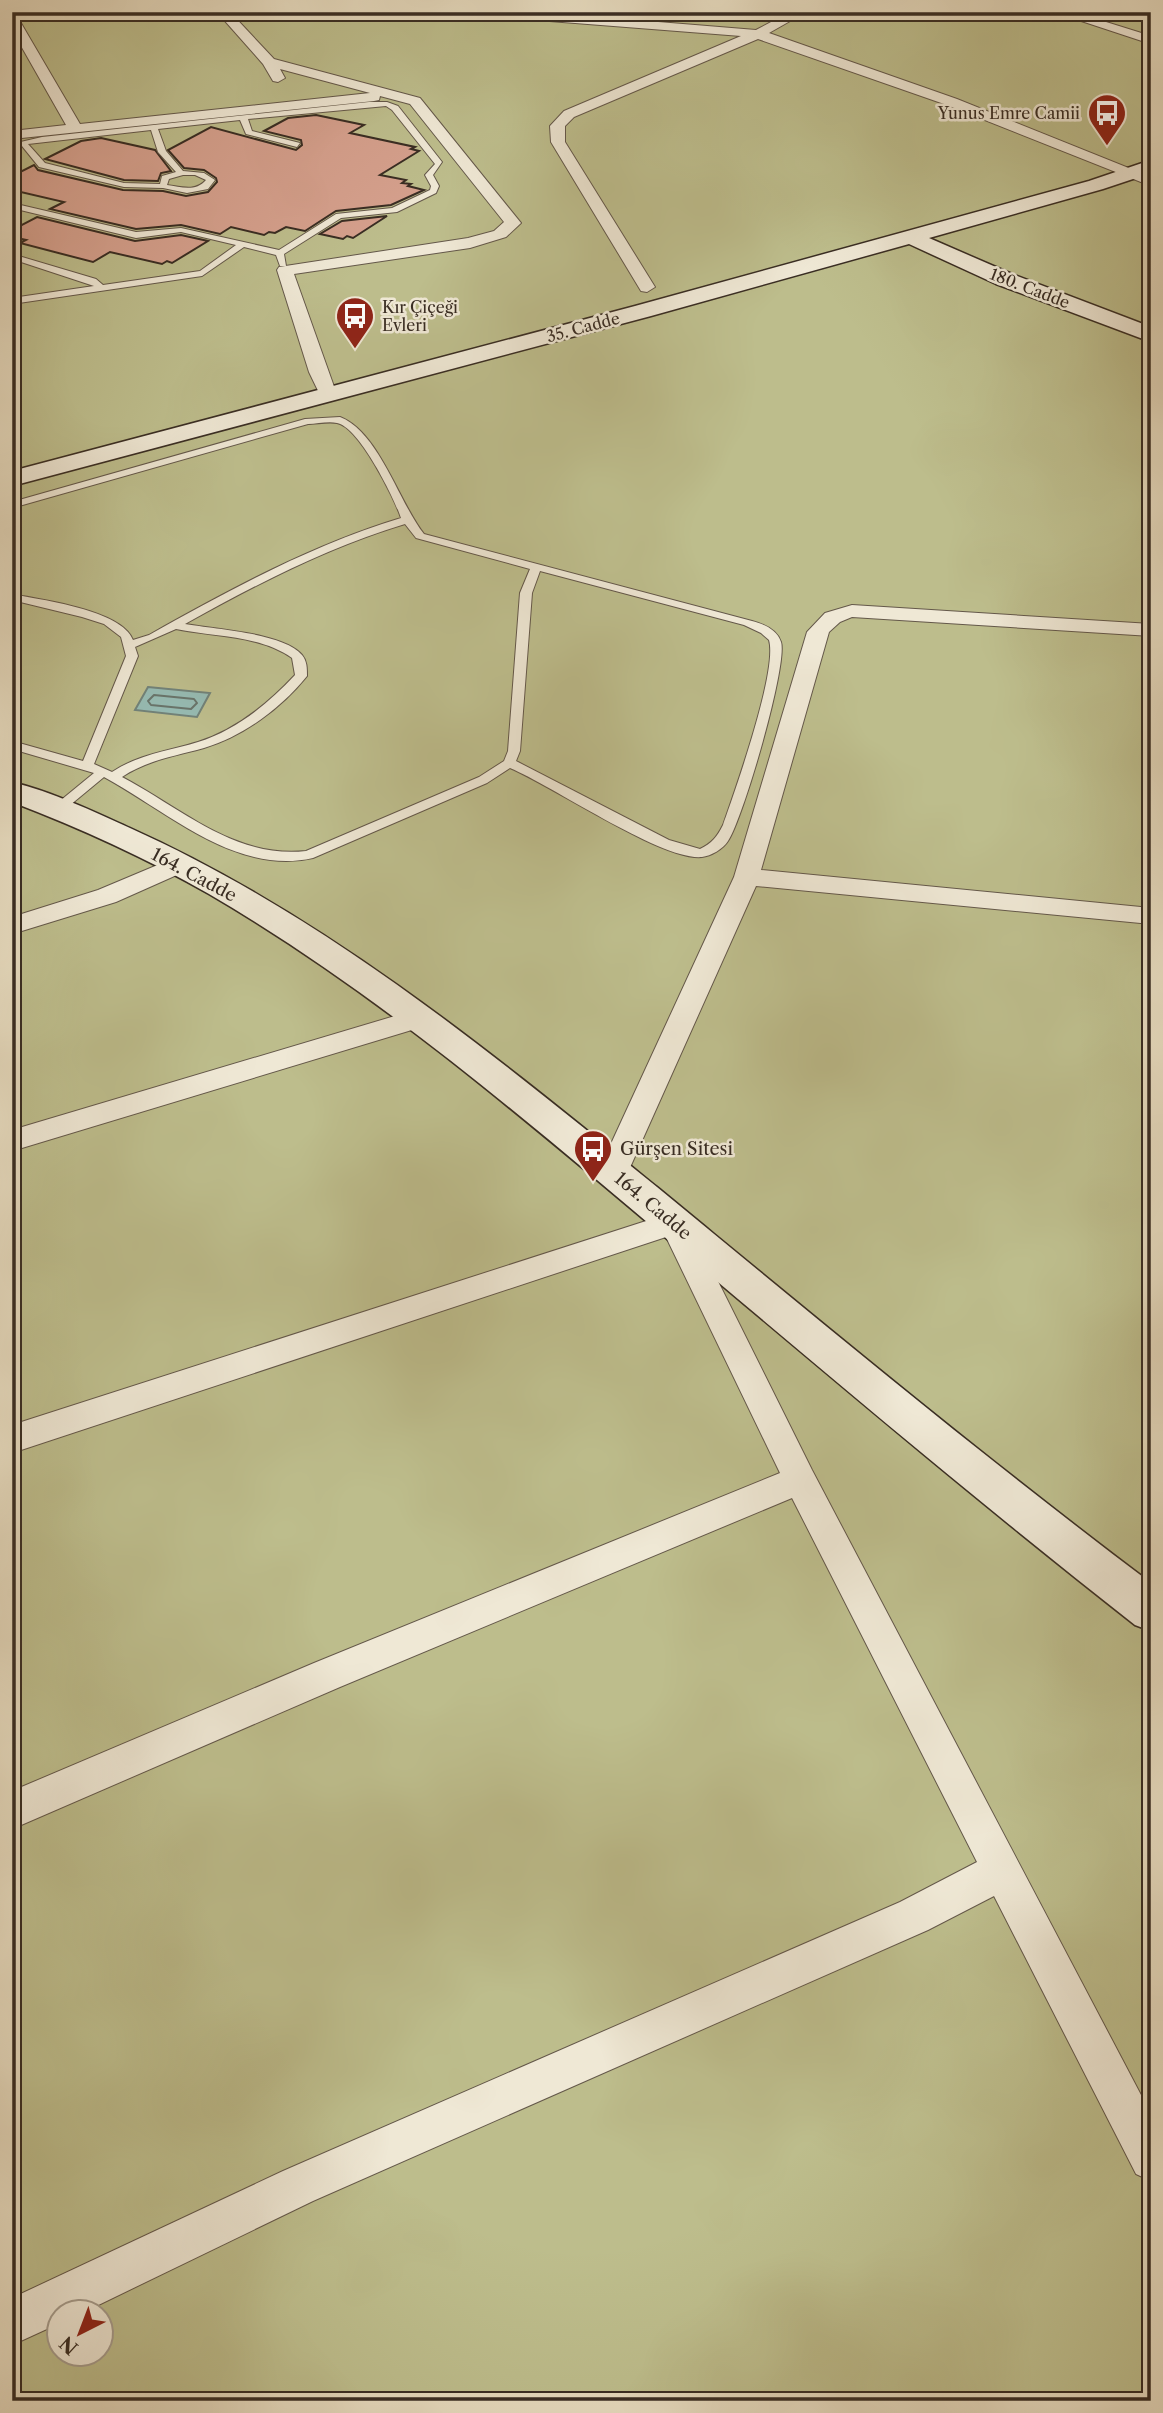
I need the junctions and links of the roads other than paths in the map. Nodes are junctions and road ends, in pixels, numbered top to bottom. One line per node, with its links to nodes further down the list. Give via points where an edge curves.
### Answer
1 (223, 12): 9 (street)
2 (486, 12): 5 (street)
3 (800, 12): 7 (street)
4 (1060, 12): 8 (street)
5 (494, 13): 7 (street)
6 (12, 18): 14 (street)
7 (758, 34): 19 (street, via 952,102); 34 (street, via 569,114 557,125 558,142)
8 (1151, 40)
9 (269, 62): 10 (street); 11 (street)
10 (395, 95): 11 (street); 31 (street, via 419,105 513,223 500,234 470,243)
11 (295, 105): 14 (street)
12 (243, 117): 13 (lane); 16 (lane, via 249,132); 28 (lane, via 387,104 439,164 429,175 433,191 411,204 339,216)
13 (154, 127): 15 (lane); 21 (lane, via 162,152)
14 (75, 128): 15 (street)
15 (18, 139): 18 (lane); 24 (lane, via 42,165 124,185)
16 (298, 145)
17 (1151, 145): 19 (street)
18 (12, 146)
19 (1103, 162): 22 (street); 30 (street)
20 (1151, 166): 22 (street, 35. Cadde)
21 (181, 173): 24 (lane, via 165,178); 24 (lane, via 201,174 211,180 187,191)
22 (1130, 174): 23 (street); 26 (street, 35. Cadde)
23 (1151, 182)
24 (163, 186)
25 (12, 205): 27 (lane, via 136,235 181,230)
26 (911, 237): 37 (street, 180. Cadde, via 992,274); 41 (street, 35. Cadde)
27 (242, 245): 28 (lane); 33 (lane, via 202,273)
28 (281, 253): 31 (lane)
29 (12, 256): 33 (lane, via 93,281)
30 (752, 259)
31 (285, 270): 39 (street)
32 (673, 280): 34 (street, 35. Cadde)
33 (102, 288): 36 (lane)
34 (647, 288): 35 (street, 35. Cadde)
35 (623, 293)
36 (12, 301)
37 (1151, 335)
38 (344, 366): 39 (street)
39 (318, 372): 40 (street); 41 (street)
40 (292, 379)
41 (328, 395): 42 (street, 35. Cadde)
42 (12, 479)
43 (12, 505): 44 (lane, via 328,419 356,430 401,499)
44 (407, 520): 45 (lane, via 420,536); 47 (lane, via 247,585)
45 (536, 568): 51 (lane, via 526,593 514,751); 51 (lane, via 748,623 772,634 777,652 729,824 719,844 701,853 661,842)
46 (12, 597): 49 (lane, via 108,622)
47 (174, 625): 49 (lane); 53 (lane, via 270,642 296,655 301,676 263,713 239,728)
48 (1151, 630): 57 (street, via 852,611 831,617 818,632)
49 (130, 645): 52 (lane, via 132,656)
50 (12, 745): 52 (lane)
51 (509, 763): 53 (lane, via 483,780 291,860 265,857 224,840)
52 (87, 767): 53 (lane)
53 (108, 774): 55 (lane)
54 (12, 791): 55 (street, 164. Cadde)
55 (59, 808): 56 (street, 164. Cadde)
56 (179, 864): 59 (street, via 107,896); 60 (street, 164. Cadde, via 248,903)
57 (747, 877): 58 (street); 62 (street)
58 (1151, 916)
59 (12, 926)
60 (415, 1019): 61 (street); 62 (street, 164. Cadde)
61 (12, 1141)
62 (613, 1172): 63 (street, 164. Cadde)
63 (674, 1223): 64 (street); 65 (street); 66 (street, 164. Cadde, via 1038,1525)
64 (12, 1439)
65 (800, 1480): 67 (street); 68 (street)
66 (1151, 1610)
67 (12, 1810)
68 (1001, 1871): 69 (street); 70 (street, via 914,1916 298,2186)
69 (1151, 2159)
70 (12, 2322)

